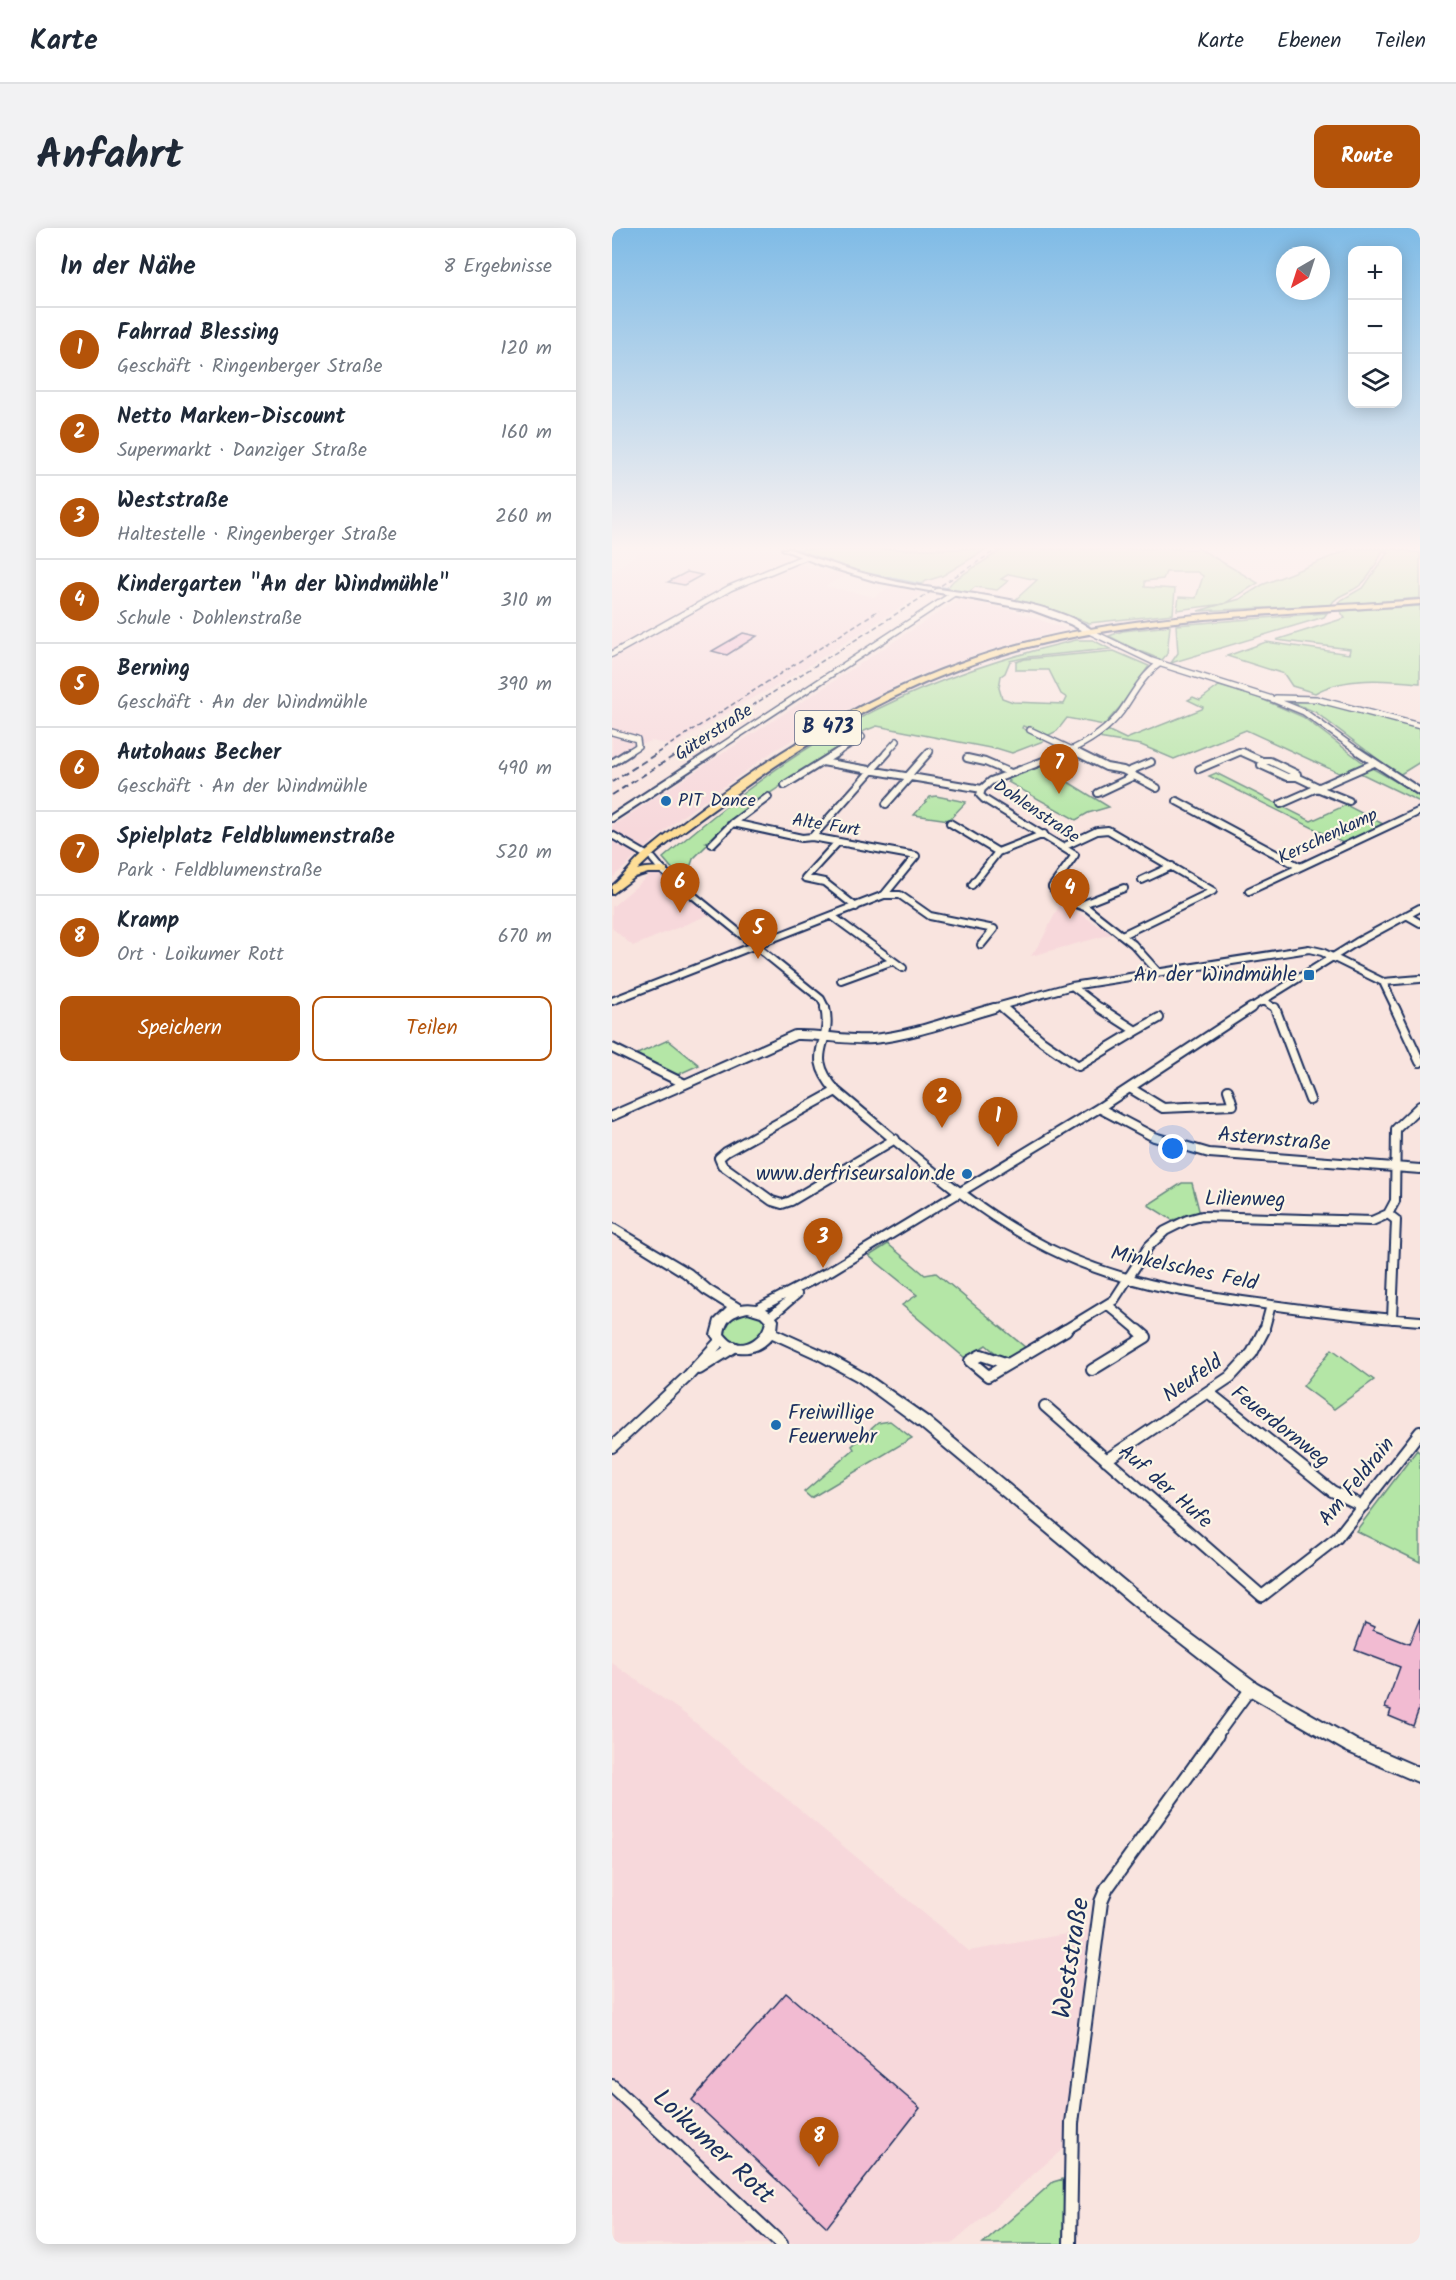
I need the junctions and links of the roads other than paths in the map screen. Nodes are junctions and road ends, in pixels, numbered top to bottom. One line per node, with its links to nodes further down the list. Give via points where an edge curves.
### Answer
1 (632, 643): 5 (street)
2 (878, 643): 38 (street, Güterstraße)
3 (1038, 643): 48 (main road, B 473, via 912,685 813,736 768,765)
4 (1111, 643): 6 (street)
5 (612, 654)
6 (1159, 664): 7 (street); 13 (street, via 1142,680 1114,720)
7 (1272, 699): 8 (street, via 1316,699); 19 (street, via 1315,719)
8 (1420, 726)
9 (1030, 730): 13 (street)
10 (612, 732): 18 (street, via 637,739 638,746)
11 (862, 737): 16 (street)
12 (897, 741): 21 (street)
13 (1073, 750): 22 (street, via 1106,767); 23 (street)
14 (930, 751): 25 (street)
15 (967, 758): 23 (street)
16 (822, 762): 21 (street); 26 (street)
17 (1151, 762): 22 (street)
18 (612, 763)
19 (1374, 763): 28 (street); 30 (street)
20 (1199, 769): 28 (street, via 1241,751 1297,774)
21 (869, 770): 25 (street); 43 (street)
22 (1127, 772): 24 (street)
23 (1011, 773): 29 (street)
24 (1134, 776): 27 (street); 31 (street)
25 (908, 777): 29 (street); 35 (street)
26 (785, 785)
27 (1157, 788)
28 (1317, 788): 34 (street); 36 (street)
29 (982, 789): 41 (street, Dohlenstraße, via 980,795 984,799)
30 (1420, 792)
31 (1098, 793)
32 (768, 797): 39 (street, Alte Furt)
33 (1177, 801): 50 (street)
34 (1349, 801)
35 (886, 804)
36 (1281, 804)
37 (1420, 811): 50 (street, Kerschenkamp)
38 (612, 818)
39 (733, 823): 43 (street, Alte Furt); 45 (street, Alte Furt)
40 (950, 823): 47 (street)
41 (1044, 834): 46 (street, Dohlenstraße); 47 (street)
42 (612, 835): 48 (street)
43 (812, 837): 44 (street, Alte Furt)
44 (838, 842): 60 (street, Alte Furt, via 916,856); 62 (street, via 805,878 824,882)
45 (712, 844)
46 (1063, 847): 49 (street, via 1108,830); 61 (street, Dohlenstraße, via 1075,855 1052,887 1054,894 1071,905)
47 (998, 852): 55 (street)
48 (650, 857): 51 (street); 52 (main road, B 473); 54 (main road, B 473, via 628,872)
49 (1172, 866): 53 (street); 58 (street)
50 (1300, 867): 59 (street, Kerschenkamp)
51 (663, 871): 52 (main road, B 473, via 644,870); 69 (street)
52 (635, 874): 54 (main road, B 473)
53 (1142, 880)
54 (622, 882): 57 (main road, B 473)
55 (972, 885)
56 (1124, 888): 61 (street)
57 (612, 891)
58 (1213, 891): 67 (street)
59 (1250, 891)
60 (884, 895): 62 (street); 68 (street, via 900,895 930,916 994,930)
61 (1082, 905): 67 (street, Dohlenstraße)
62 (856, 907): 65 (street)
63 (1420, 908): 64 (street)
64 (1406, 915): 66 (street); 70 (street)
65 (832, 916): 69 (street); 71 (street)
66 (1420, 923)
67 (1122, 935): 73 (street, Dohlenstraße, via 1145,953)
68 (981, 945)
69 (755, 946): 78 (street); 83 (street, via 821,999 828,1016)
70 (1333, 957): 73 (street, via 1304,949); 76 (street); 79 (street)
71 (893, 961): 72 (street); 75 (street)
72 (903, 968)
73 (1158, 972): 77 (street)
74 (1420, 979): 76 (street)
75 (841, 980)
76 (1383, 982): 85 (street)
77 (1071, 986): 80 (street); 82 (street)
78 (612, 1001)
79 (1263, 1001): 87 (street); 90 (street, via 1275,1007)
80 (1001, 1006): 82 (street, via 1078,1066); 83 (street, via 894,1036 870,1039)
81 (1159, 1018): 82 (street)
82 (1136, 1031)
83 (823, 1035): 86 (street, via 805,1034 781,1040); 89 (street, Minkelsches Feld, via 819,1064)
84 (612, 1048): 86 (street)
85 (1420, 1062)
86 (685, 1084): 93 (street)
87 (1130, 1088): 88 (street, via 1163,1108 1233,1105); 92 (street)
88 (1228, 1090)
89 (836, 1091): 94 (street, Minkelsches Feld); 94 (street, via 726,1152 719,1158 722,1165 782,1204)
90 (1310, 1100)
91 (1420, 1106): 95 (street, via 1396,1129)
92 (1099, 1108): 95 (street, Asternstraße, via 1154,1137 1209,1153); 97 (street)
93 (612, 1116)
94 (895, 1139): 97 (street, Minkelsches Feld)
95 (1396, 1167): 96 (street, Asternstraße); 98 (street, via 1395,1201)
96 (1420, 1169)
97 (961, 1192): 100 (street, Minkelsches Feld, via 1062,1255); 101 (street)
98 (1388, 1214): 100 (street, Lilienweg, via 1372,1221 1202,1216 1181,1220 1166,1228 1152,1243); 109 (street, via 1396,1220)
99 (612, 1227): 102 (main road, via 687,1273)
100 (1128, 1280): 103 (street, Lilienweg, via 1118,1298); 104 (street, Minkelsches Feld)
101 (813, 1281): 106 (street); 108 (street)
102 (707, 1290): 105 (main road); 107 (main road)
103 (1108, 1305): 114 (street, Lilienweg); 115 (street, via 1146,1337)
104 (1271, 1305): 109 (street, Minkelsches Feld); 117 (street, Neufeld, via 1259,1346 1243,1366)
105 (738, 1309): 106 (main road); 107 (main road)
106 (757, 1309): 108 (main road)
107 (723, 1317): 112 (main road, via 717,1329)
108 (770, 1317): 111 (main road)
109 (1392, 1319): 110 (street, Minkelsches Feld)
110 (1420, 1321)
111 (771, 1333): 113 (main road, via 751,1347); 124 (main road, via 863,1378 924,1422 1159,1618)
112 (721, 1340): 113 (main road); 116 (street)
113 (734, 1347): 116 (street)
114 (1008, 1364)
115 (1092, 1370)
116 (688, 1376): 120 (street)
117 (1208, 1392): 121 (street, Neufeld); 122 (street, Feuerdornweg, via 1332,1491)
118 (1045, 1406): 121 (street, Auf der Hufe)
119 (1420, 1432): 122 (street, Am Feldrain)
120 (612, 1448)
121 (1106, 1460): 123 (street, Auf der Hufe)
122 (1363, 1506): 123 (street, Am Feldrain, via 1337,1538)
123 (1262, 1596)
124 (1251, 1688): 125 (main road, via 1352,1746); 128 (street, Weststraße, via 1107,1888 1101,1902 1072,2123)
125 (1420, 1776)
126 (612, 2086): 127 (street, Loikumer Rott)
127 (781, 2244)
128 (1070, 2244)

